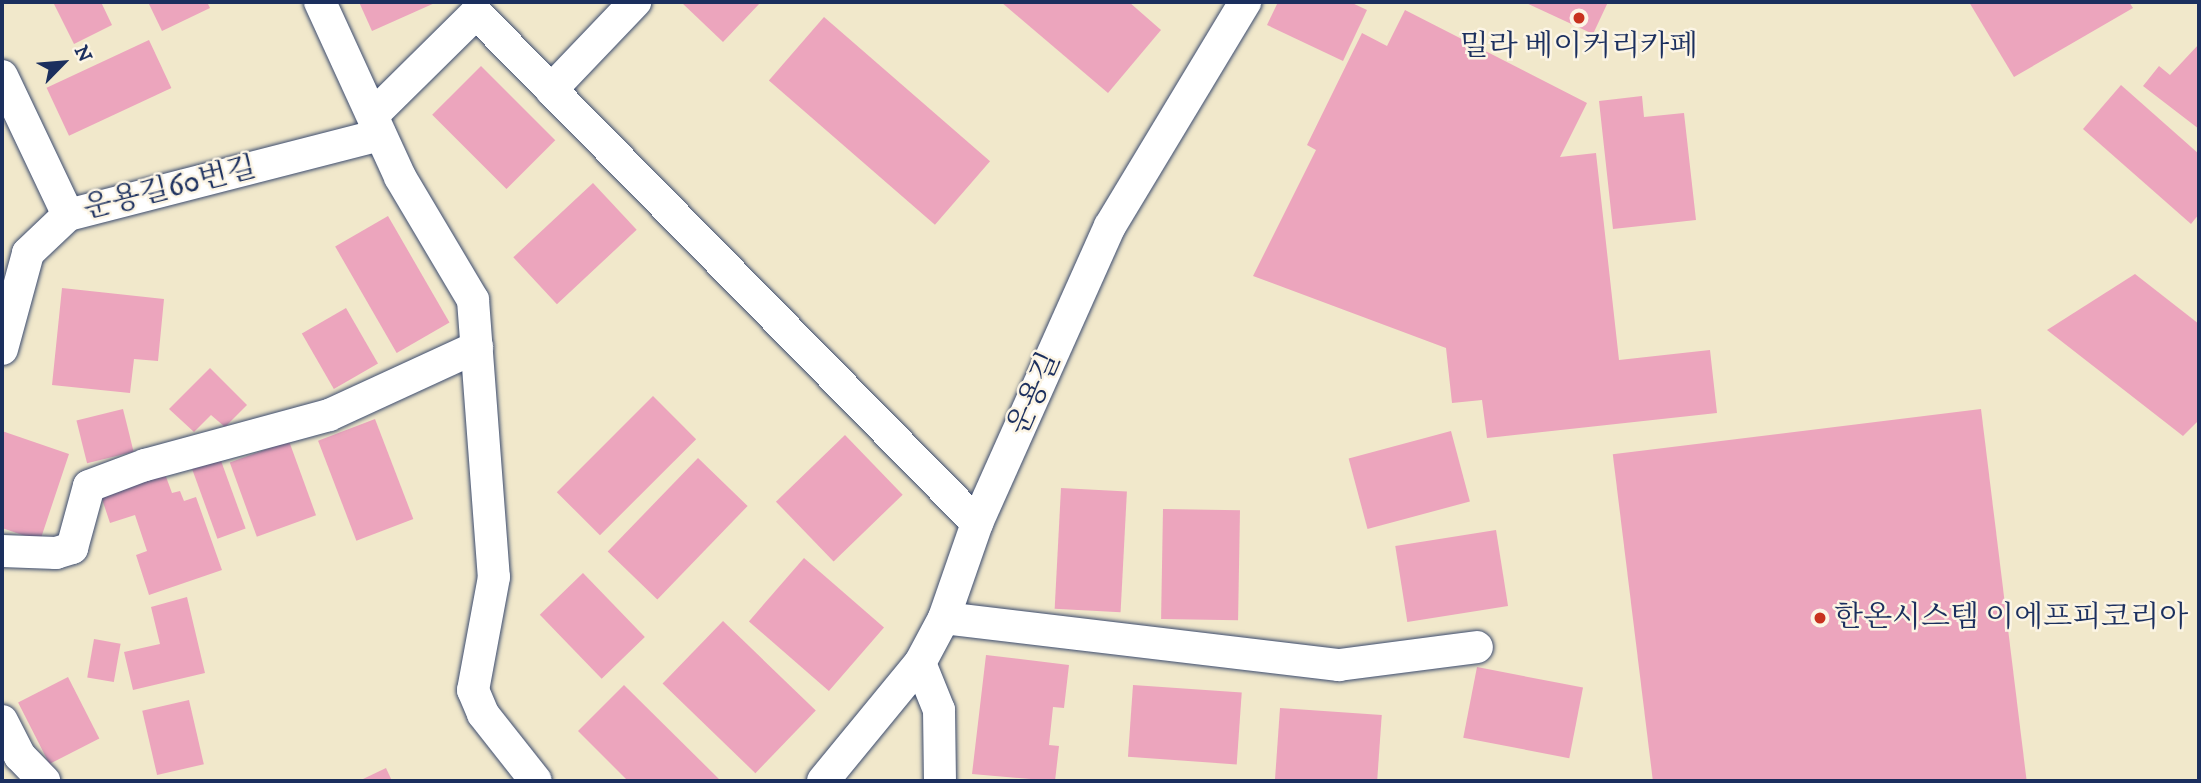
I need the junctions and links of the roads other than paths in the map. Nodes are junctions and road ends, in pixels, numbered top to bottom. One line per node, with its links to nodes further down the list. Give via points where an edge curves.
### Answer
1 (320, 2): 6 (street)
2 (635, 2): 5 (street)
3 (1245, 2): 10 (street, 운용길, via 1110,226)
4 (2, 76): 7 (street)
5 (551, 90): 6 (street, via 476,13); 10 (street)
6 (376, 125): 7 (street, 운용길60번길); 8 (street, via 473,300)
7 (68, 215): 9 (street, 운용길60번길, via 28,253)
8 (477, 347): 11 (street, via 329,415 145,465 89,486 72,548 56,553); 17 (street, via 494,577 473,690 483,714)
9 (2, 348)
10 (976, 523): 12 (street, 운용길)
11 (2, 551)
12 (944, 618): 13 (street, via 1339,665); 14 (street, 운용길)
13 (1477, 647)
14 (920, 663): 18 (street, 운용길); 19 (street, via 939,710)
15 (2, 721): 16 (street, via 20,756)
16 (44, 781)
17 (536, 781)
18 (823, 781)
19 (940, 781)

